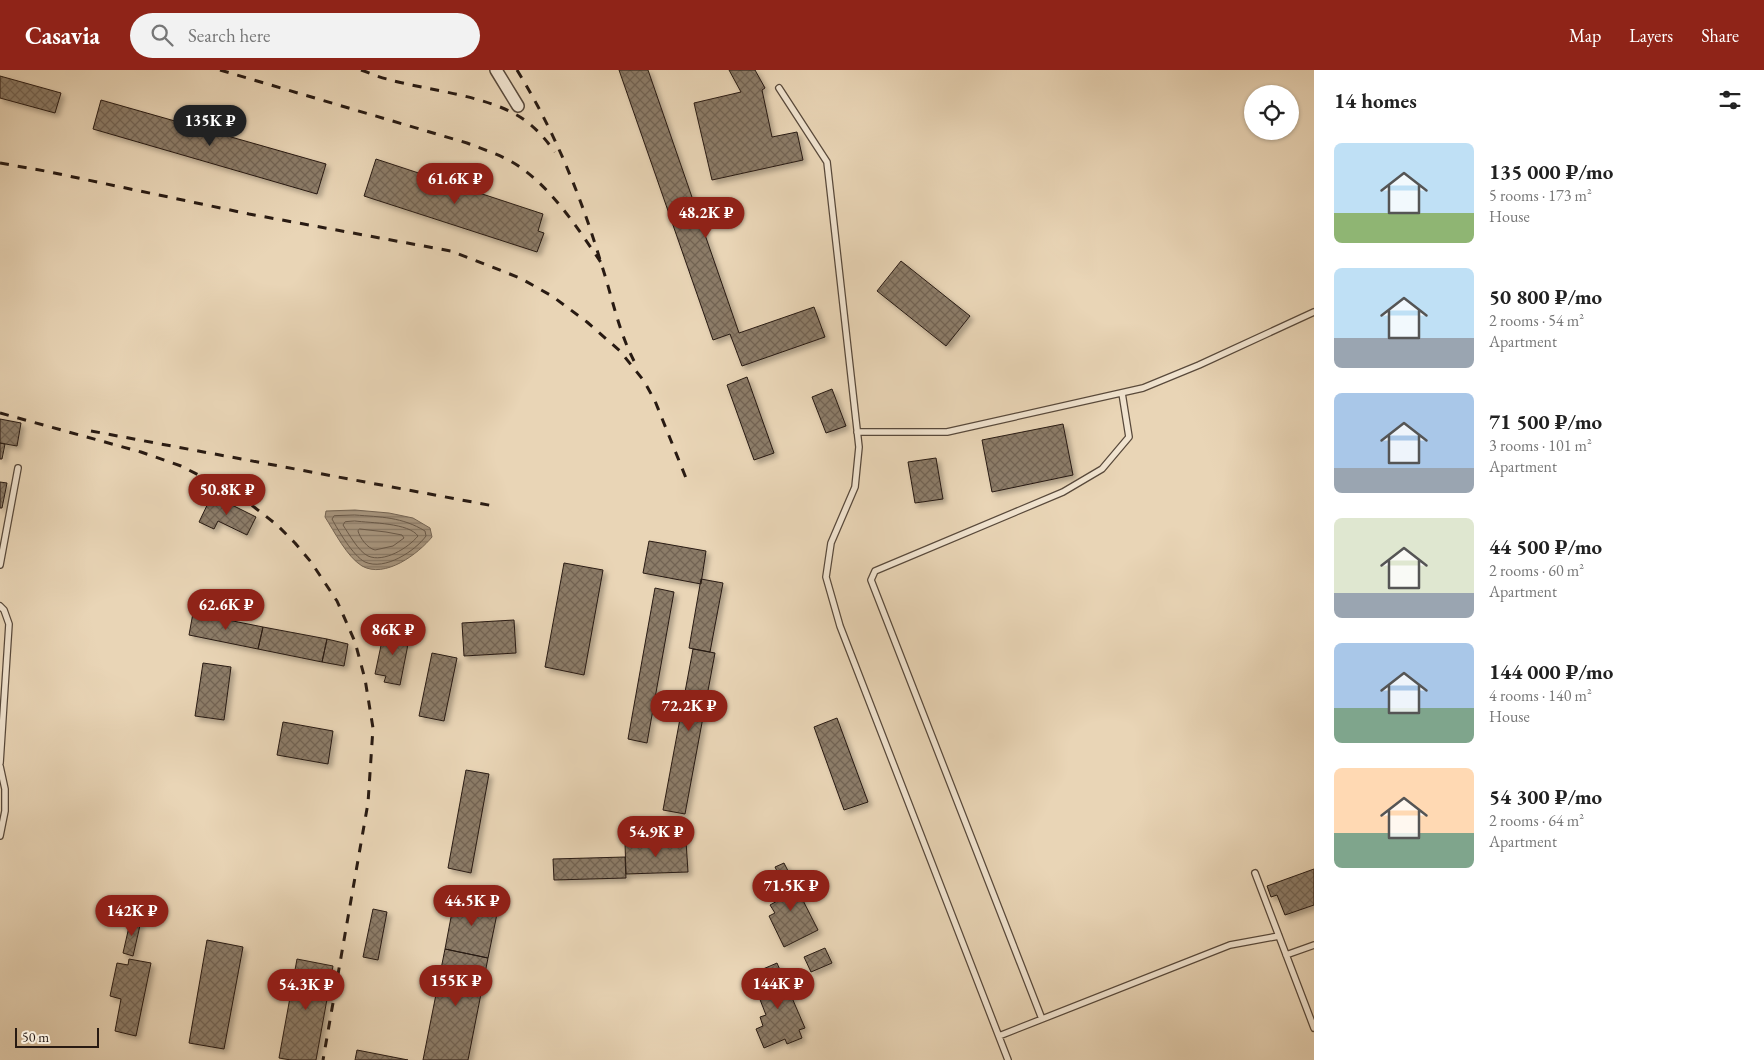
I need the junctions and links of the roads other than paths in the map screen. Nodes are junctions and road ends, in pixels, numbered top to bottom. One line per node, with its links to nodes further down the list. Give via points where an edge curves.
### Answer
1 (496, 70): 3 (street)
2 (779, 88): 6 (lane, via 827,162)
3 (518, 106)
4 (1314, 312): 5 (lane, via 1175,375)
5 (1122, 394): 6 (lane, via 947,432); 16 (lane, via 1129,437 1102,469 1064,492 875,571 871,580)
6 (857, 432): 18 (lane, via 859,447 855,488 831,543 826,576 840,626)
7 (18, 468): 8 (lane)
8 (0, 565)
9 (0, 606): 10 (lane, via 10,624)
10 (0, 765): 11 (lane, via 5,789)
11 (0, 836)
12 (1255, 873): 13 (lane)
13 (1279, 936): 15 (lane); 16 (lane, via 1230,945)
14 (1314, 945): 15 (lane)
15 (1286, 955): 17 (lane)
16 (1042, 1019): 18 (lane)
17 (1314, 1028)
18 (999, 1036): 19 (lane)
19 (1008, 1060)

